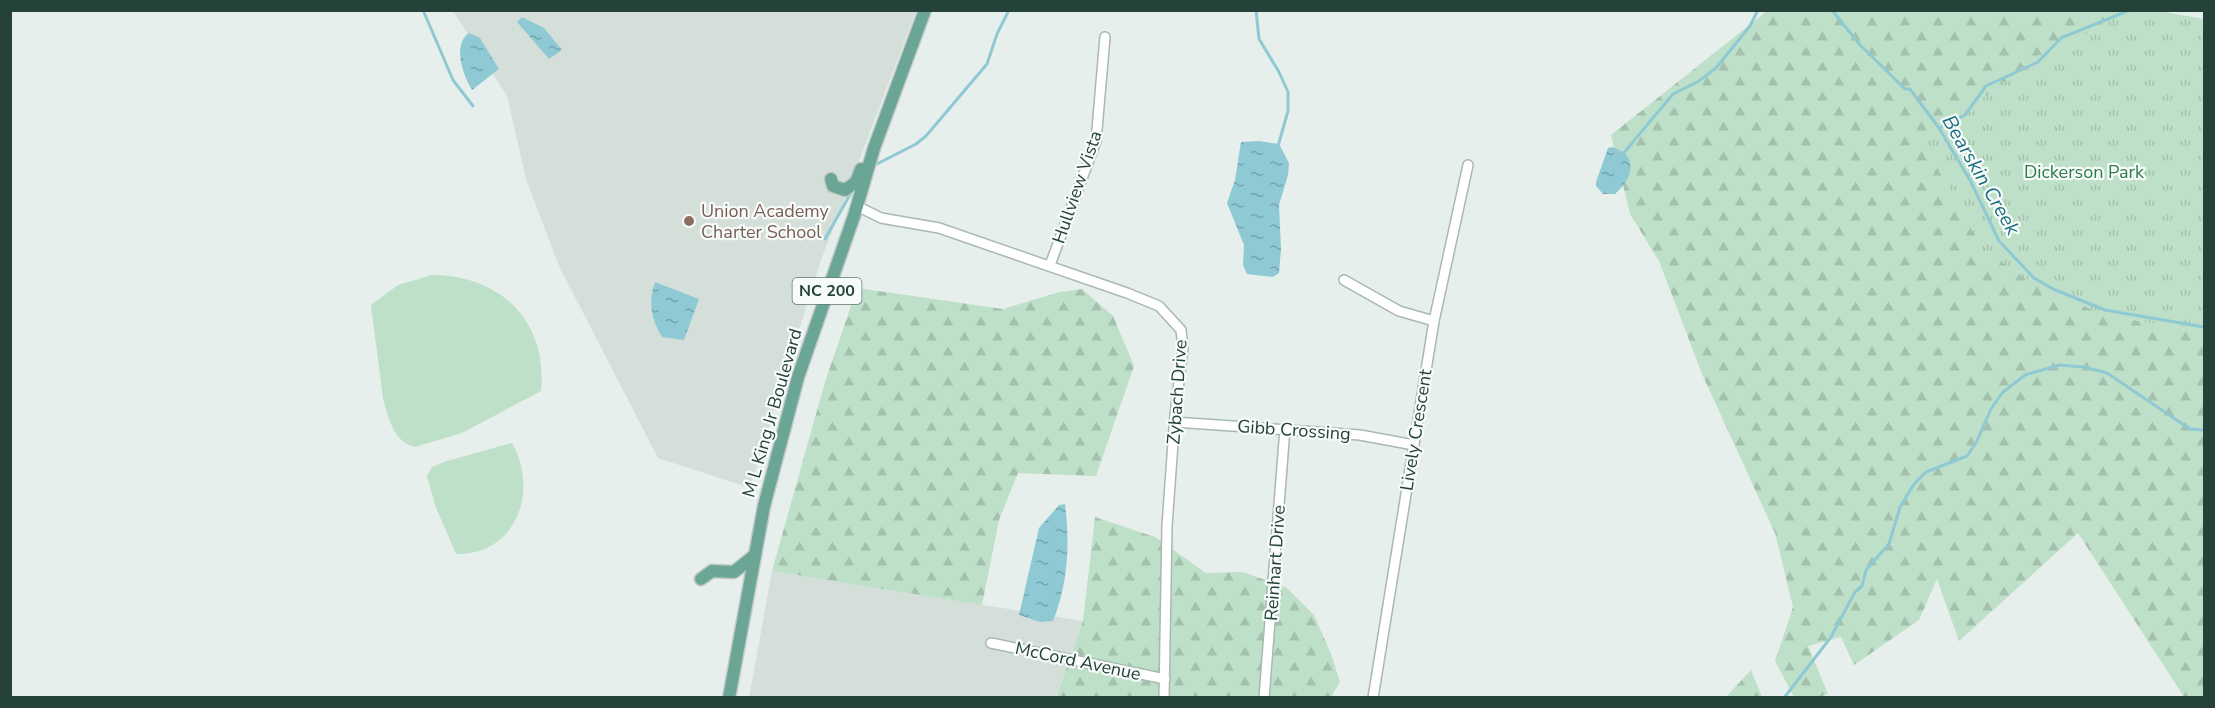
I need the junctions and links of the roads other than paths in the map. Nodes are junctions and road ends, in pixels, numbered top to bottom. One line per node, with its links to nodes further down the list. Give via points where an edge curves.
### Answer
1 (923, 10): 4 (main road, via 856,182 845,190 833,186); 5 (main road, M L King Jr Boulevard / NC 200)
2 (1105, 37): 6 (street, Hullview Vista, via 1096,141)
3 (1468, 165): 8 (street, Lively Crescent)
4 (831, 179)
5 (857, 206): 6 (street, Zybach Drive, via 881,218 939,228); 12 (main road, M L King Jr Boulevard / NC 200, via 795,388)
6 (1050, 265): 9 (street, Zybach Drive, via 1159,306 1181,330 1183,348)
7 (1344, 280): 8 (street, via 1399,311)
8 (1434, 321): 11 (street, Lively Crescent)
9 (1174, 422): 10 (street, Gibb Crossing); 15 (street, Zybach Drive)
10 (1285, 428): 11 (street, Gibb Crossing); 18 (street, Reinhart Drive)
11 (1414, 445): 19 (street, Lively Crescent)
12 (755, 555): 13 (main road, via 734,572 712,572); 16 (main road, M L King Jr Boulevard / NC 200)
13 (701, 579)
14 (991, 643): 15 (street, McCord Avenue)
15 (1164, 679): 17 (street, Zybach Drive)
16 (729, 698)
17 (1164, 698)
18 (1264, 698)
19 (1373, 698)

